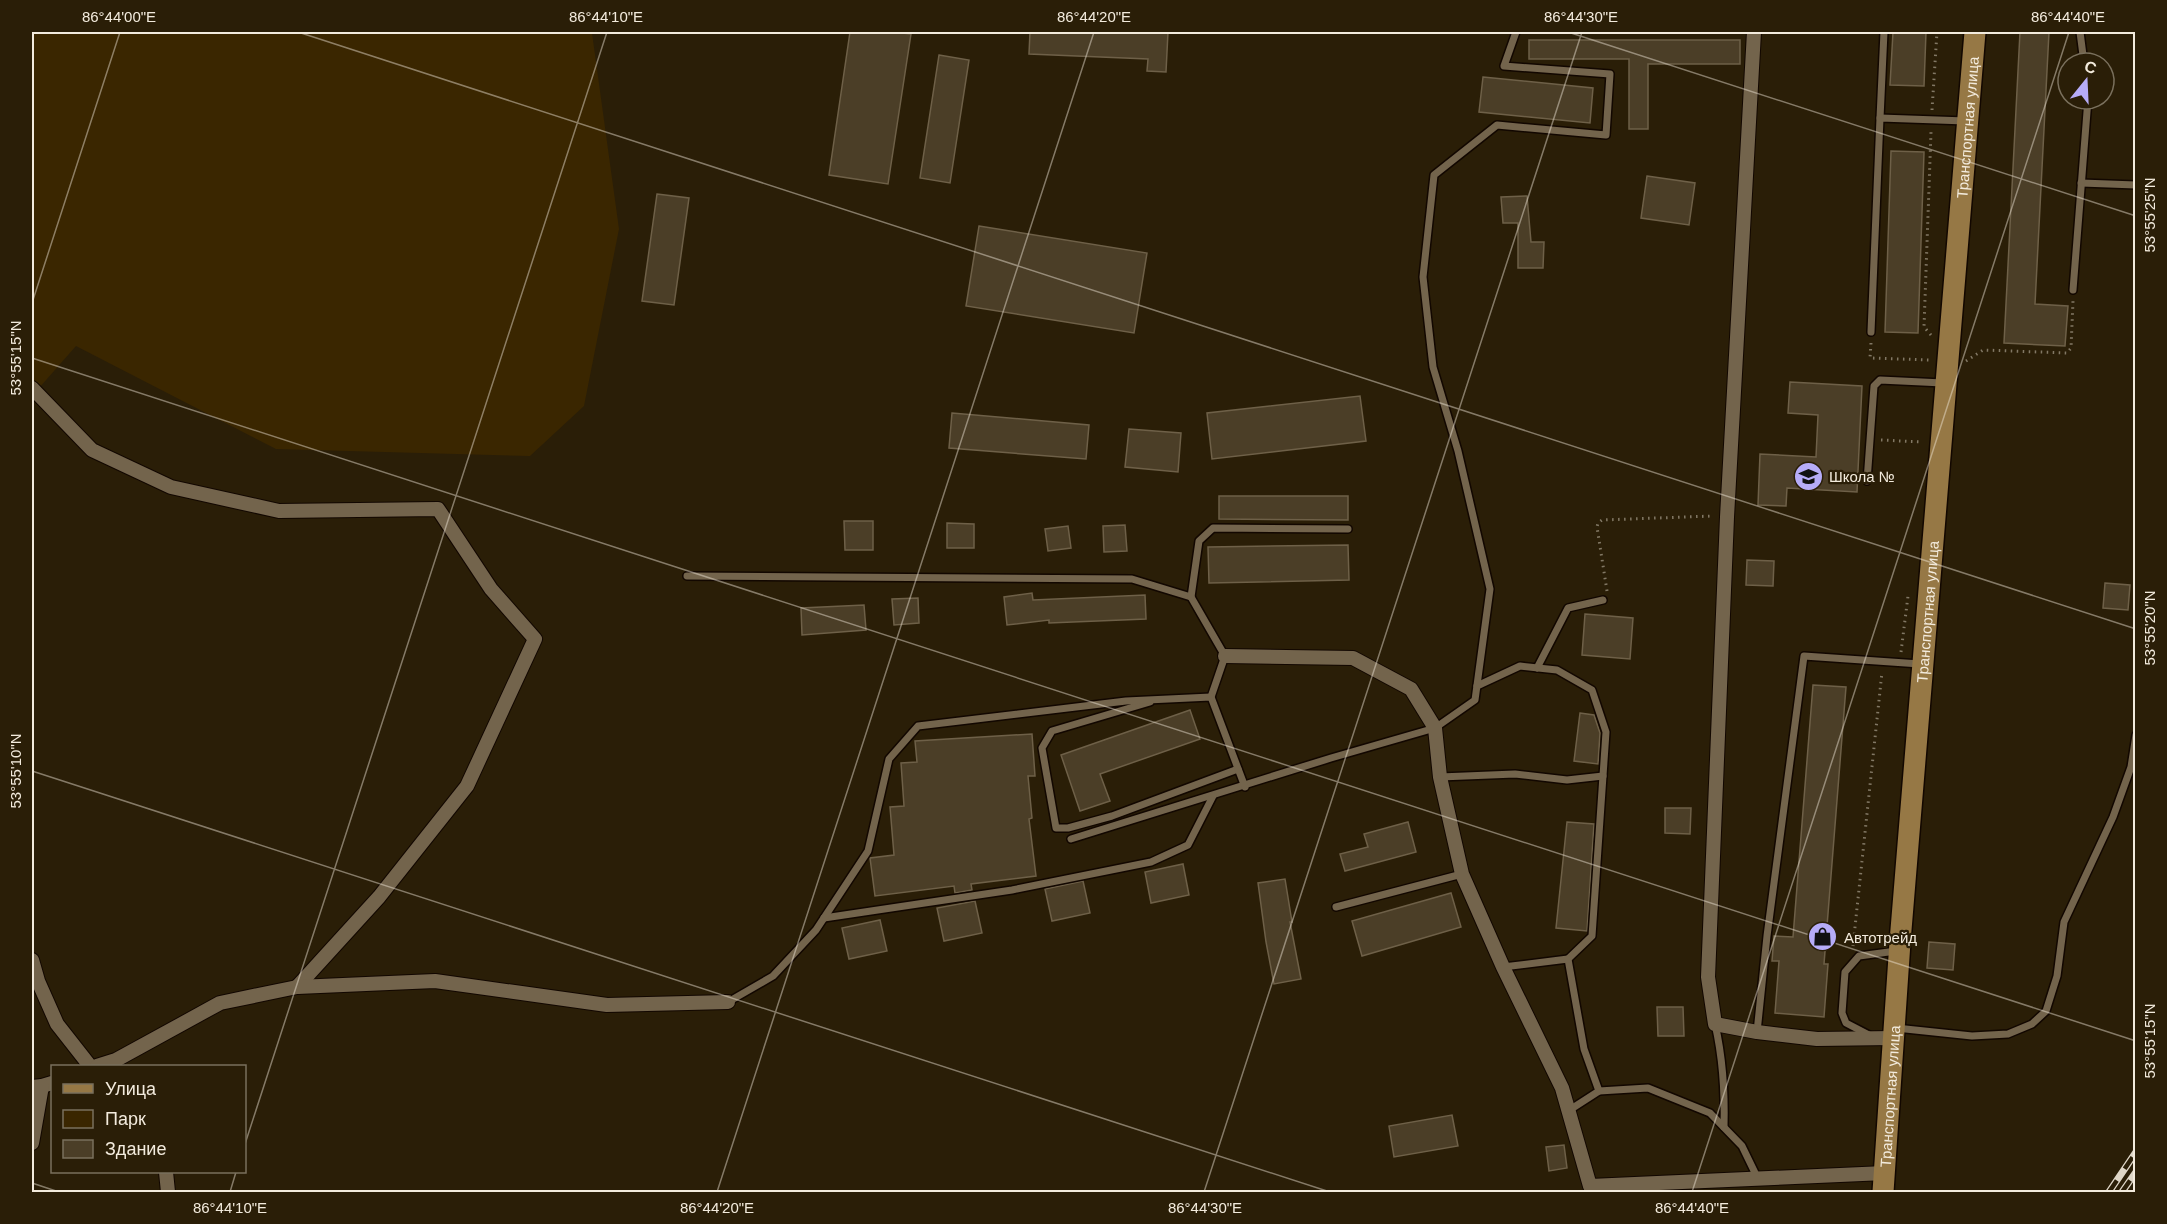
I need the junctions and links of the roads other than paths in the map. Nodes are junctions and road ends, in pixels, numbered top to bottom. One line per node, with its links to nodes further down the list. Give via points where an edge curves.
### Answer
1 (1516, 32): 24 (lane, via 1504,66 1610,74 1610,84 1606,135 1497,125 1434,175 1423,277 1433,367 1458,451 1490,589)
2 (1754, 32): 44 (street, via 1727,517 1708,977)
3 (1884, 32): 8 (lane)
4 (1975, 32): 9 (main road, Транспортная улица)
5 (2080, 32): 6 (lane)
6 (2082, 51)
7 (2087, 111): 10 (lane)
8 (1880, 118): 9 (lane); 13 (lane)
9 (1968, 121): 14 (main road, Транспортная улица)
10 (2081, 183): 11 (lane); 12 (lane)
11 (2136, 184)
12 (2073, 290)
13 (1871, 332)
14 (1946, 383): 16 (lane, via 1880,380 1874,386); 22 (main road, Транспортная улица)
15 (32, 388): 42 (street, via 92,450 171,487 279,511 438,509 491,589 535,639 467,786 379,897)
16 (1867, 481)
17 (1348, 529): 19 (lane, via 1213,528 1199,541)
18 (687, 576): 19 (lane, via 1132,579)
19 (1191, 597): 21 (lane)
20 (1603, 600): 23 (lane, via 1568,608)
21 (1225, 656): 25 (lane); 27 (street, via 1353,658 1411,689)
22 (1923, 664): 38 (main road, Транспортная улица); 45 (lane, via 1804,656)
23 (1537, 668): 24 (lane, via 1520,666); 30 (lane, via 1557,670 1592,690 1606,732)
24 (1477, 686): 27 (lane, via 1475,700)
25 (1211, 697): 26 (lane); 29 (lane)
26 (1161, 699): 29 (lane, via 1052,731 1042,748 1056,828 1112,816); 37 (lane, via 918,726 890,759 868,851)
27 (1435, 728): 31 (street); 32 (lane)
28 (2136, 735): 46 (lane, via 2131,767 2113,817 2064,922 2057,976 2046,1011 2032,1024 2008,1034)
29 (1238, 769): 32 (lane)
30 (1603, 776): 31 (lane, via 1567,780 1515,774); 39 (lane, via 1593,936)
31 (1440, 777): 35 (street)
32 (1245, 787): 33 (lane)
33 (1213, 796): 34 (lane); 37 (lane, via 1188,845 1151,862 1012,890)
34 (1071, 839)
35 (1462, 874): 36 (lane); 41 (street)
36 (1336, 907)
37 (824, 918): 43 (lane, via 773,976)
38 (1899, 951): 46 (main road, Транспортная улица); 46 (lane, via 1859,956 1845,972 1842,1013 1846,1023)
39 (1568, 959): 41 (lane); 50 (lane, via 1584,1049)
40 (32, 960): 47 (street, via 57,1024)
41 (1503, 967): 51 (street, via 1562,1088)
42 (297, 987): 43 (street, via 435,981 608,1005); 48 (street, via 220,1003)
43 (729, 1002)
44 (1715, 1024): 45 (street); 52 (lane, via 1725,1089)
45 (1757, 1032): 46 (street, via 1816,1039)
46 (1888, 1035): 56 (main road, Транспортная улица)
47 (89, 1065)
48 (100, 1065)
49 (42, 1085): 53 (street)
50 (1599, 1091): 51 (lane); 52 (lane, via 1648,1088 1710,1113)
51 (1568, 1111): 55 (street, via 1590,1186)
52 (1724, 1127): 55 (lane, via 1742,1146)
53 (32, 1143)
54 (166, 1173): 57 (street)
55 (1758, 1179): 56 (street)
56 (1884, 1183)
57 (168, 1192)

